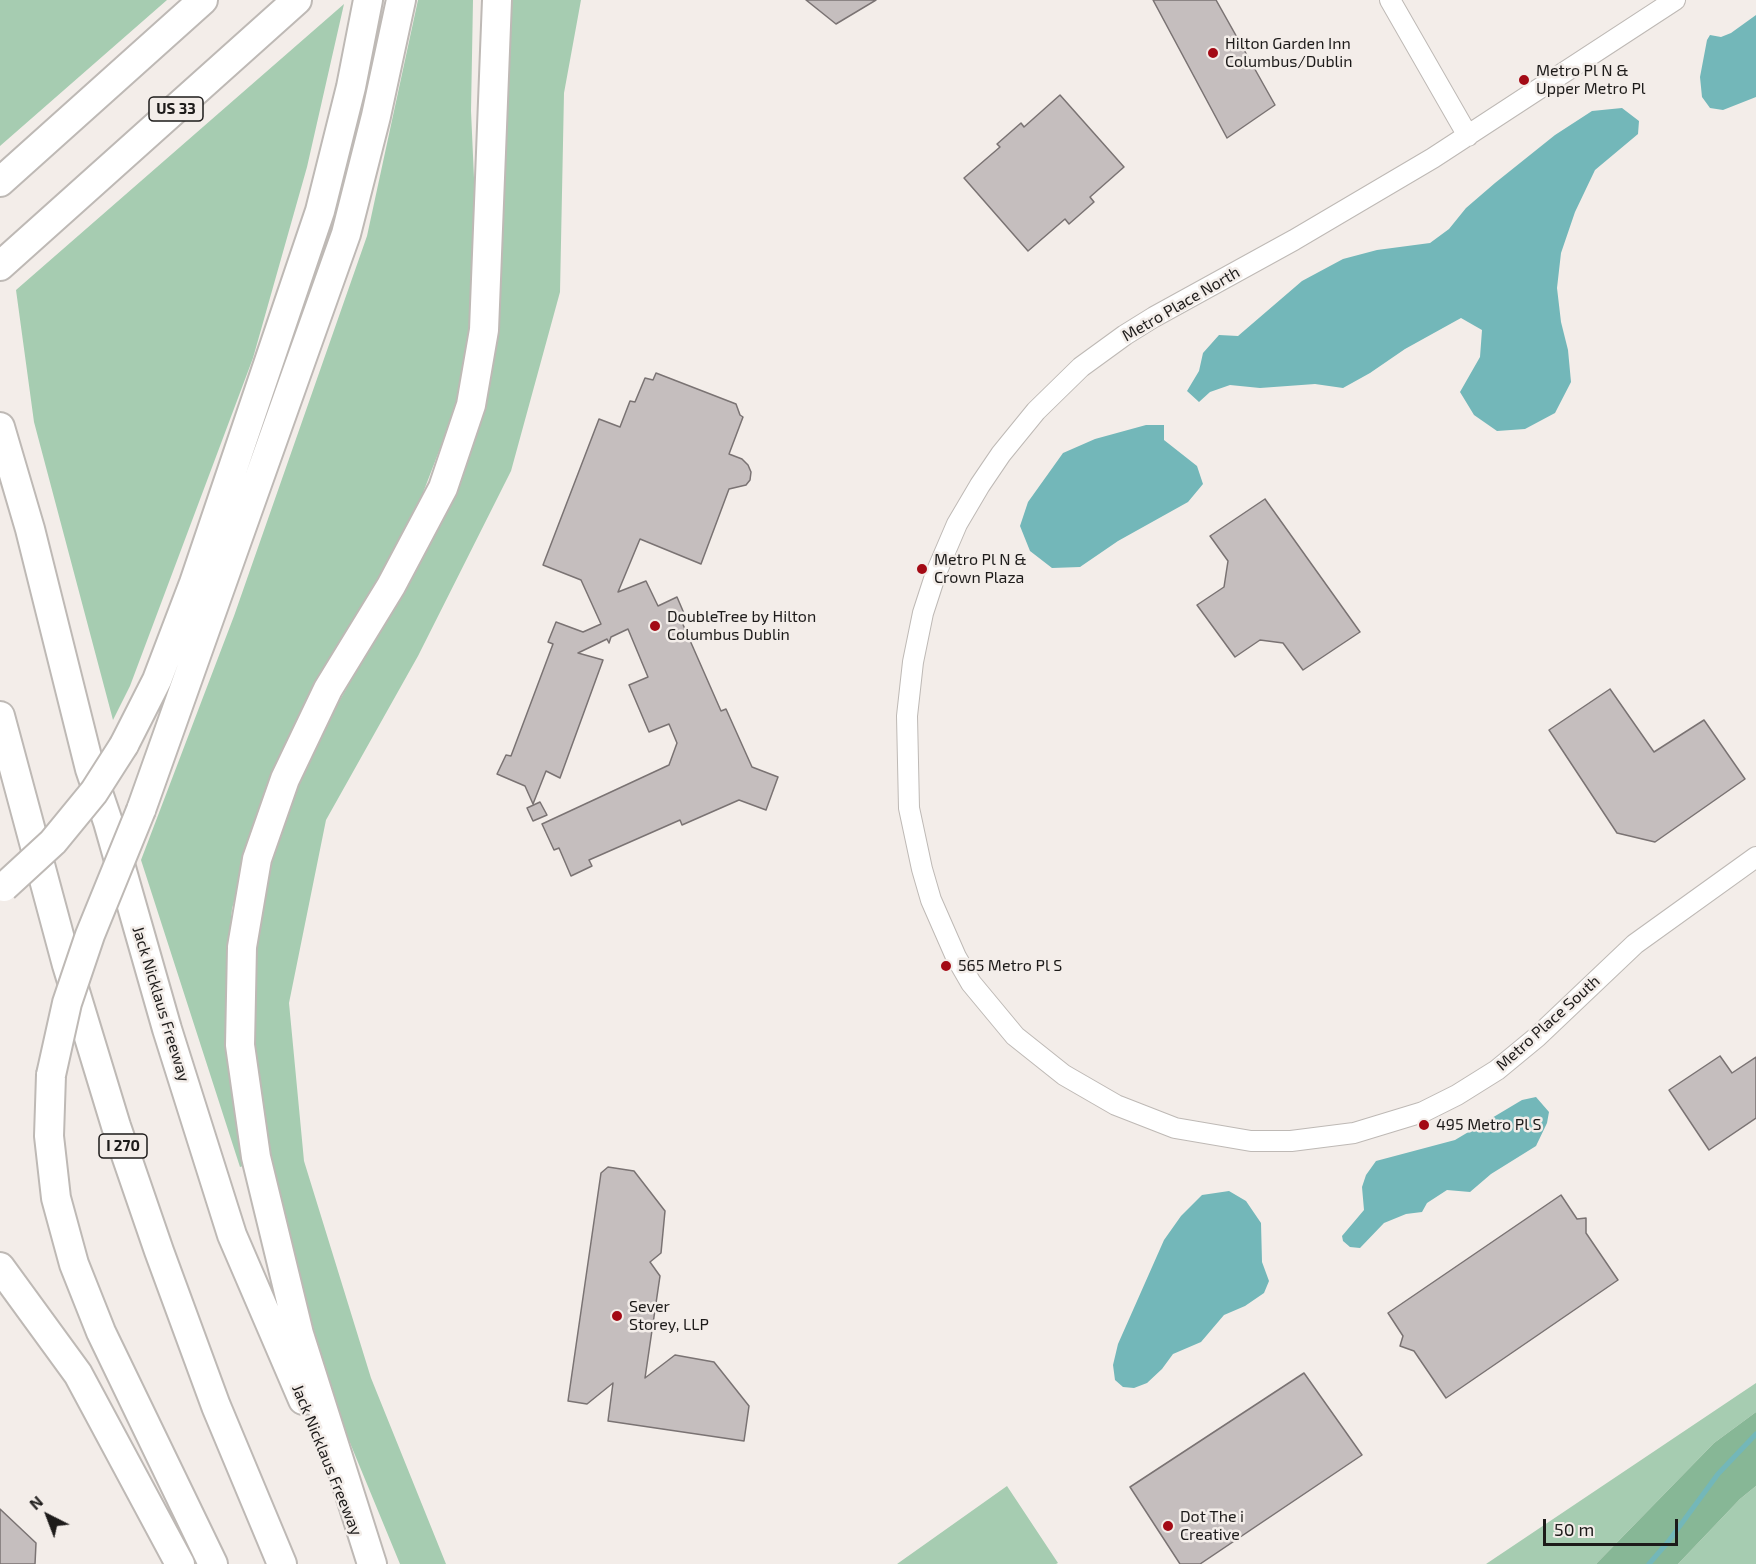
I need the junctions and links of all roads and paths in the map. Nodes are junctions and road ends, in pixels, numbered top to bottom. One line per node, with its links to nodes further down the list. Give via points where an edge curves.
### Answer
1 (190, 0): 9 (highway)
2 (203, 0): 9 (highway)
3 (297, 0): 12 (highway, US 33)
4 (368, 0): 16 (highway, bridge, via 320,210 158,680 94,792 53,842)
5 (401, 0): 20 (highway, bridge, via 346,234 141,810 90,935 67,1003 51,1075 49,1136 56,1198 74,1264 102,1332)
6 (496, 0): 22 (highway, via 484,330 471,405 443,488 391,586 328,689 285,780 256,859 242,947 240,1045 256,1157 299,1334)
7 (1390, 0): 10 (street)
8 (1676, 0): 10 (street, Metro Place North)
9 (69, 120): 11 (highway)
10 (1468, 136): 17 (street, Metro Place North, via 1294,240 1154,317 1081,367 1036,411 1001,454 957,524 923,613 913,662 907,716 909,808 931,900)
11 (0, 182)
12 (0, 266)
13 (0, 426): 22 (highway, Jack Nicklaus Freeway, via 90,769 232,1235)
14 (0, 716): 21 (highway, I 270, via 67,965 116,1126 212,1395)
15 (1756, 857): 17 (street, Metro Place South, via 1635,944 1497,1070 1423,1112 1353,1133 1291,1141 1251,1141 1162,1124 1088,1090 1041,1058 1015,1036)
16 (2, 888)
17 (971, 983)
18 (0, 1267): 19 (highway, via 78,1374)
19 (180, 1564)
20 (213, 1564)
21 (282, 1564)
22 (371, 1564)

